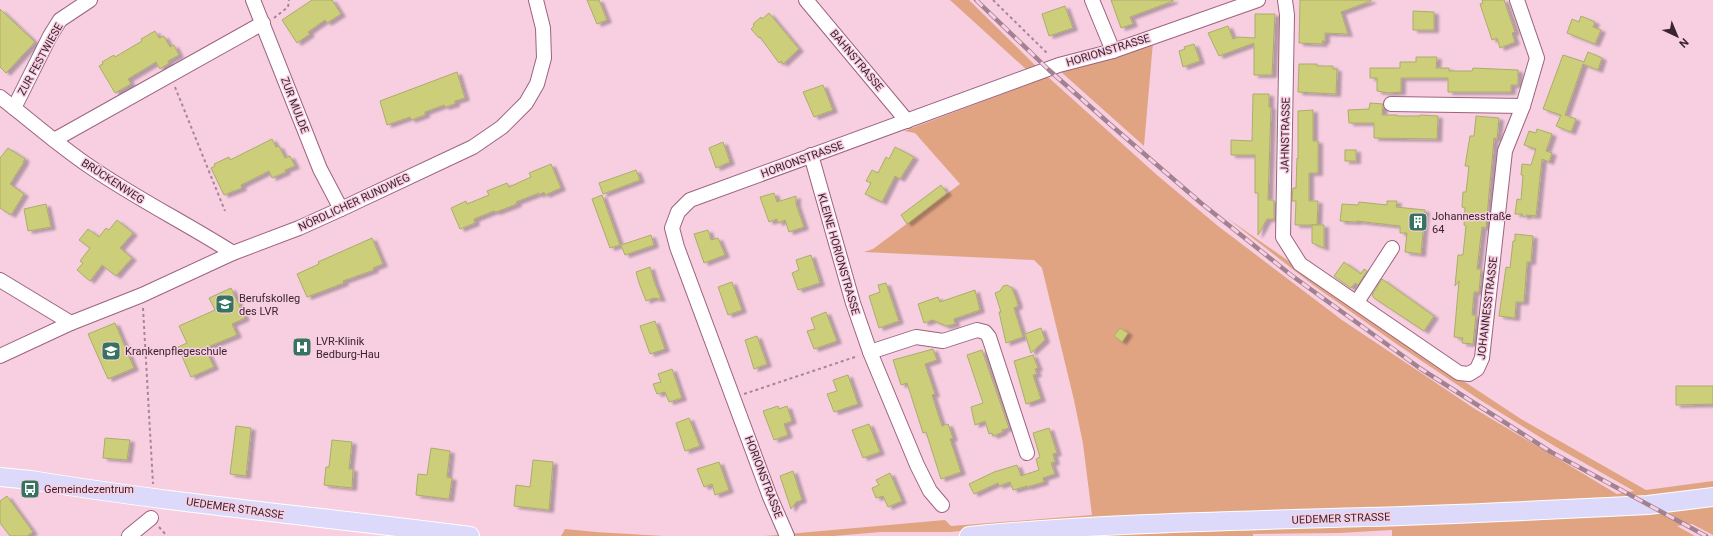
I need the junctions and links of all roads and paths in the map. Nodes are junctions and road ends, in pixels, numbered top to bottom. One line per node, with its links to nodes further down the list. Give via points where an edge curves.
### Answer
1 (90, 0): 18 (street, ZUR FESTWIESE, via 60,20)
2 (253, 0): 11 (street, ZUR MULDE)
3 (289, 0): 11 (path, via 288,7)
4 (536, 0): 22 (street, NÖRDLICHER RUNDWEG, via 543,28 544,58 537,84 526,103 502,127 473,147)
5 (806, 0): 19 (street, BAHNSTRASSE)
6 (993, 0): 13 (path)
7 (1092, 0): 12 (street)
8 (1258, 0): 12 (street, HORIONSTRASSE)
9 (1285, 0): 26 (street, JAHNSTRASSE, via 1283,237)
10 (1517, 0): 17 (street, JOHANNESSTRASSE, via 1537,58)
11 (263, 23): 14 (street); 22 (street, ZUR MULDE, via 320,169)
12 (1113, 51): 13 (street, HORIONSTRASSE)
13 (1059, 65): 19 (street, HORIONSTRASSE)
14 (170, 75): 20 (street); 23 (path)
15 (0, 97): 18 (street, BRÜCKENWEG)
16 (1391, 104): 17 (street)
17 (1523, 106): 29 (street, JOHANNESSTRASSE, via 1505,151 1482,358 1477,369 1469,374 1459,373)
18 (14, 108): 20 (street, BRÜCKENWEG)
19 (908, 121): 21 (street, HORIONSTRASSE)
20 (54, 140): 25 (street, BRÜCKENWEG, via 140,199)
21 (811, 155): 31 (street, KLEINE HORIONSTRASSE, via 853,303); 33 (street, HORIONSTRASSE, via 690,200 678,212 672,228)
22 (341, 209): 25 (street, NÖRDLICHER RUNDWEG)
23 (225, 211)
24 (1392, 248): 29 (street)
25 (233, 253): 28 (street, NÖRDLICHER RUNDWEG)
26 (1300, 264): 29 (street, JOHANNESSTRASSE)
27 (0, 280): 30 (street)
28 (142, 295): 30 (street, NÖRDLICHER RUNDWEG); 36 (path, via 153,487)
29 (1357, 302)
30 (71, 323): 32 (street, NÖRDLICHER RUNDWEG)
31 (870, 352): 33 (path); 34 (street, via 916,337 943,341 977,330 985,332 989,337); 38 (street, KLEINE HORIONSTRASSE, via 917,465 930,491)
32 (0, 356)
33 (734, 397): 42 (street, HORIONSTRASSE)
34 (1027, 453)
35 (0, 477): 36 (main road, UEDEMER STRASSE)
36 (151, 497): 41 (main road, UEDEMER STRASSE)
37 (1713, 497): 43 (main road, UEDEMER STRASSE, via 1616,507 1146,523)
38 (942, 505)
39 (151, 518): 40 (street)
40 (129, 536)
41 (470, 536)
42 (787, 536)
43 (969, 536)

